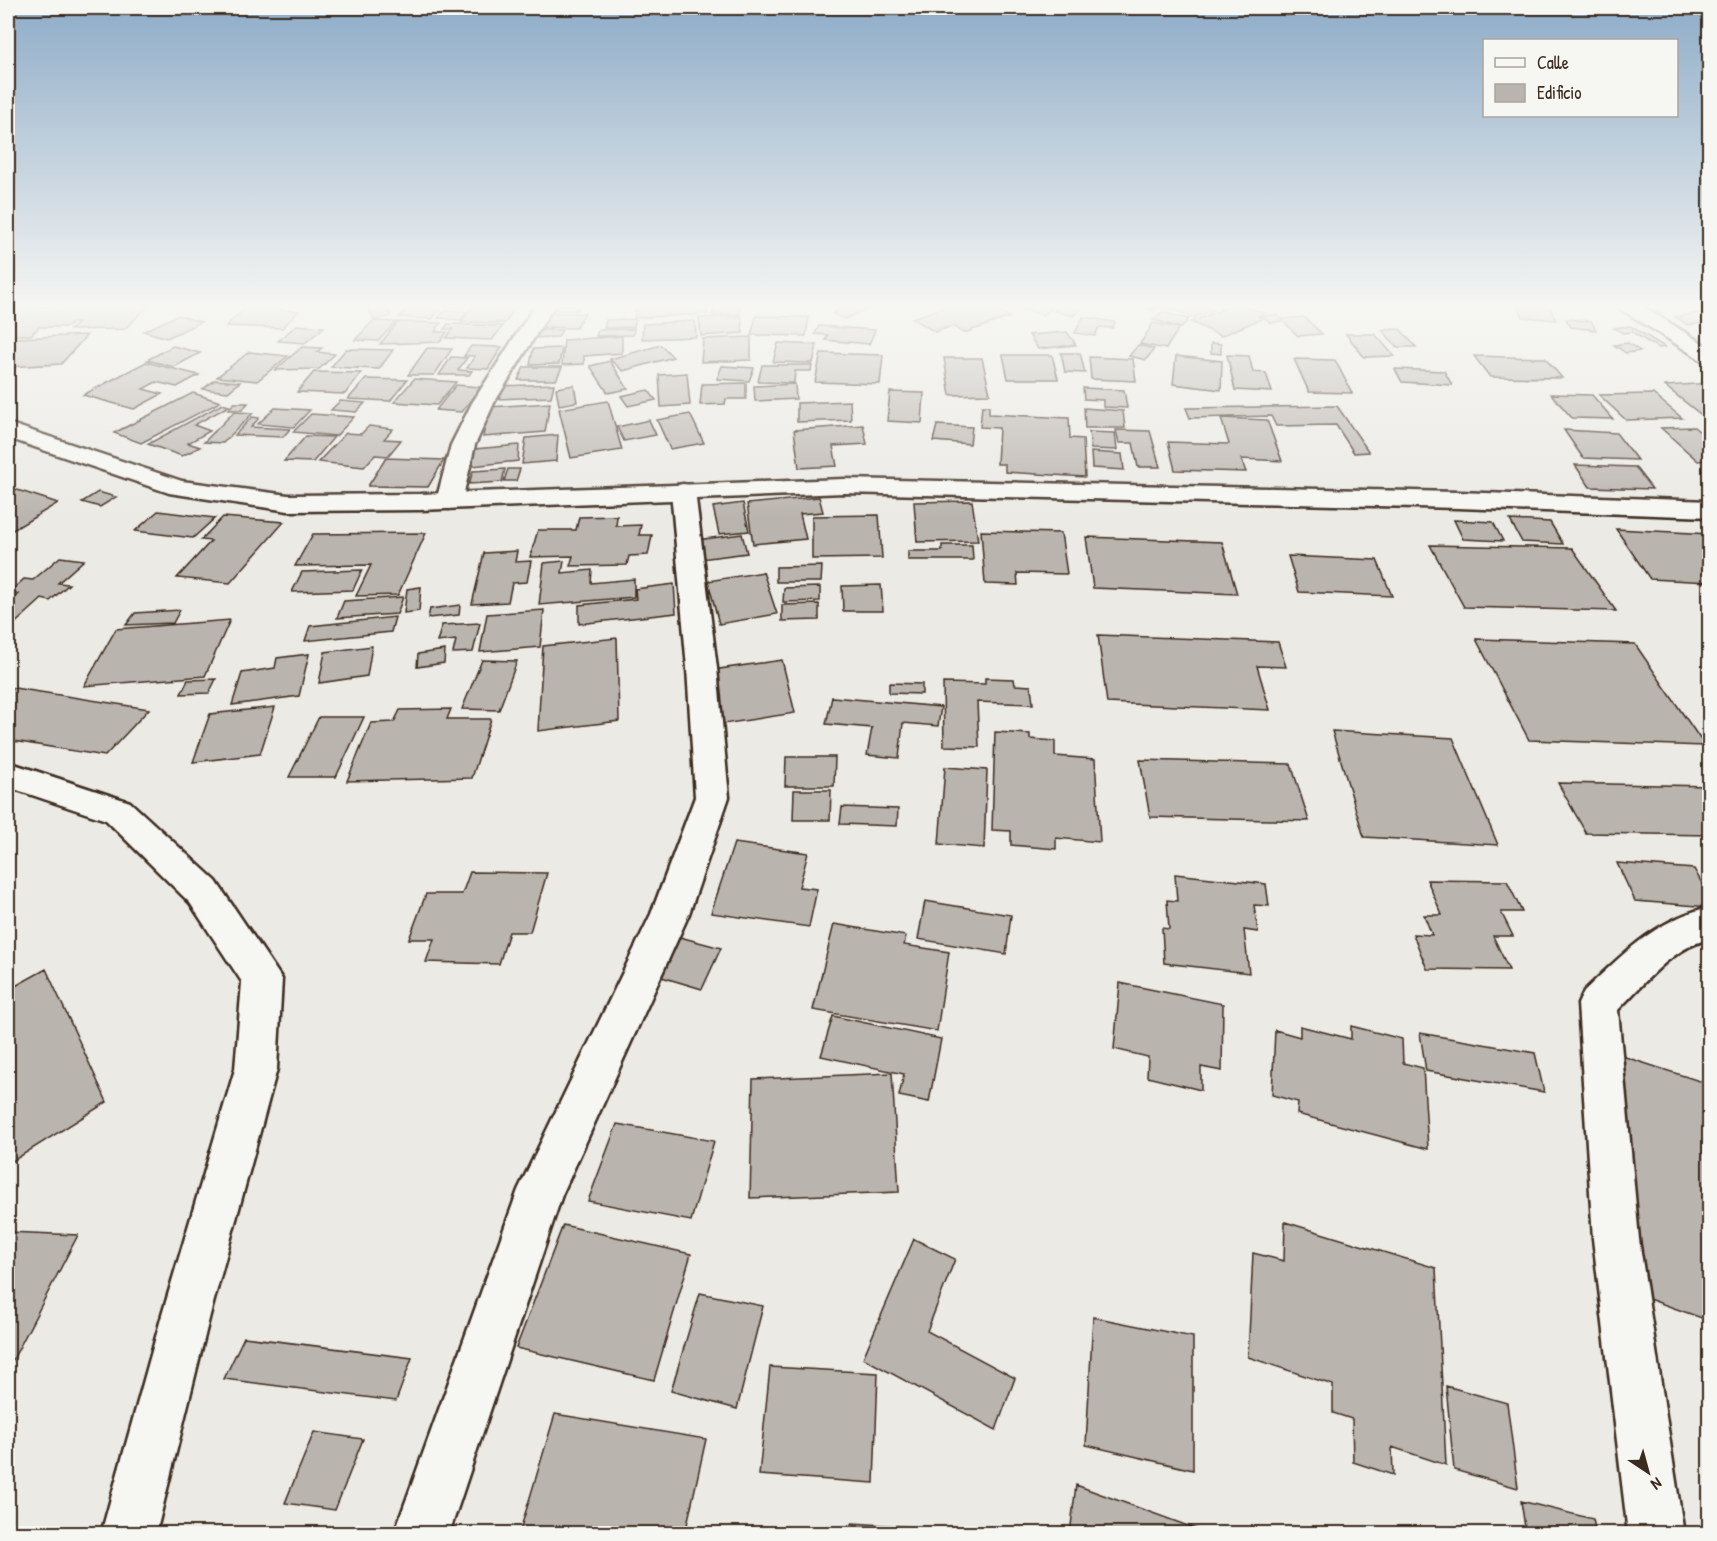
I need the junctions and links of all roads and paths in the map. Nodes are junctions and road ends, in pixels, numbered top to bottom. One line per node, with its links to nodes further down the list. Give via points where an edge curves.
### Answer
1 (500, 376): 4 (street, via 463,446)
2 (8, 430): 4 (street, via 178,488 288,503)
3 (682, 490): 4 (street); 5 (street, via 844,486 1086,490); 9 (street, via 712,797 670,914 541,1190)
4 (449, 501)
5 (1710, 509)
6 (8, 774): 8 (street, via 118,811 203,892 262,979 256,1069)
7 (1710, 923): 10 (street, via 1699,924 1660,945 1598,1004 1616,1239)
8 (128, 1533)
9 (421, 1533)
10 (1656, 1533)

